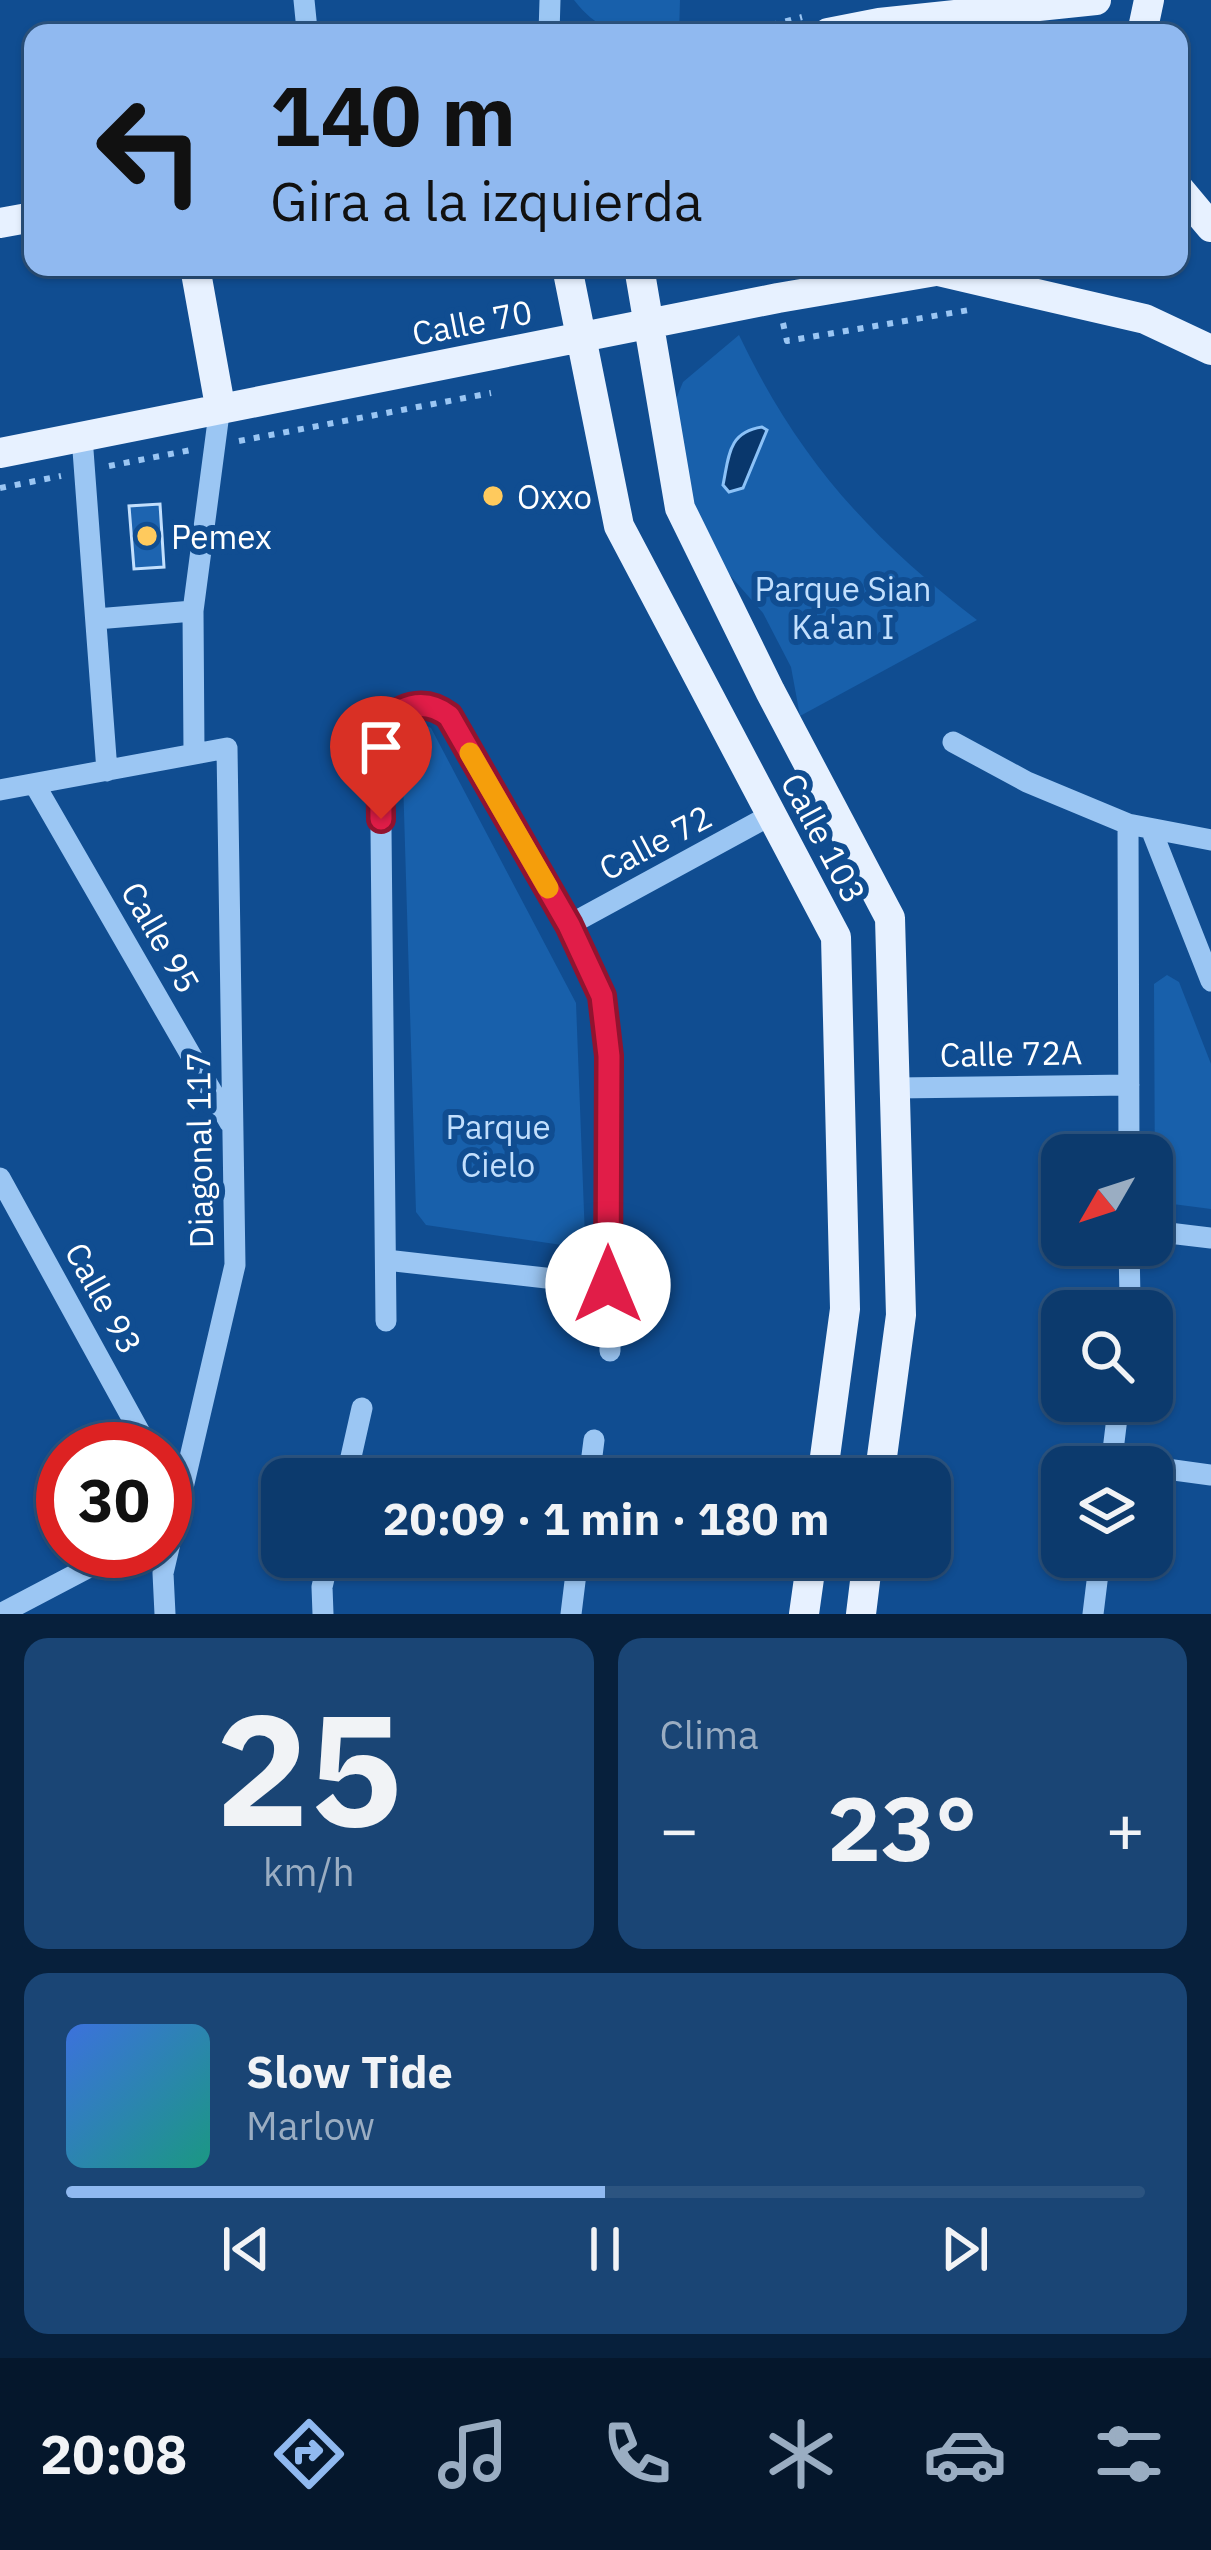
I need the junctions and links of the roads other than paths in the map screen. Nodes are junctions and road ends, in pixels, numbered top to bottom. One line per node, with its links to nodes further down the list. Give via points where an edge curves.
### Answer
1 (909, 0): 3 (main road)
2 (1096, 0): 3 (main road)
3 (879, 23): 4 (main road)
4 (874, 24)
5 (197, 276): 13 (main road)
6 (569, 276): 11 (main road, Calle 103)
7 (641, 276): 10 (main road, Calle 103)
8 (908, 276): 10 (main road, Calle 70)
9 (976, 276): 12 (main road, via 1145,319)
10 (651, 323): 11 (main road, Calle 70); 18 (main road, Calle 103, via 680,508)
11 (580, 338): 13 (main road, Calle 70); 19 (main road, Calle 103, via 619,526)
12 (1211, 350)
13 (220, 406): 14 (main road, Calle 70); 16 (street)
14 (82, 437): 15 (main road, Calle 70); 17 (street)
15 (0, 453)
16 (194, 611): 17 (street); 21 (street)
17 (96, 619): 22 (street)
18 (770, 691): 19 (main road); 32 (main road, Calle 103, via 890,918)
19 (720, 718): 25 (main road, Calle 103)
20 (953, 742): 26 (street)
21 (194, 753): 22 (street); 33 (street, Diagonal 117, via 227,748)
22 (107, 771): 23 (street)
23 (35, 784): 24 (street); 33 (street, Calle 95)
24 (0, 790)
25 (771, 815): 29 (street, Calle 72); 37 (main road, Calle 103, via 836,937)
26 (1128, 824): 27 (street); 31 (street)
27 (1151, 829): 28 (street); 30 (street)
28 (1211, 840)
29 (569, 925): 40 (street, via 449,716 424,704 387,719 380,731); 41 (street, via 607,1022)
30 (1211, 981)
31 (1129, 1085): 32 (street, Calle 72A); 34 (street)
32 (895, 1088): 36 (main road, Calle 103)
33 (230, 1123): 47 (street, Diagonal 117, via 235,1265)
34 (1129, 1134)
35 (0, 1178): 45 (street, Calle 93)
36 (898, 1202): 37 (main road); 51 (main road, Calle 103, via 901,1315)
37 (842, 1203): 50 (main road, Calle 103, via 845,1309)
38 (1173, 1233): 39 (street)
39 (1211, 1238)
40 (386, 1260): 41 (street); 42 (street)
41 (608, 1285): 43 (street)
42 (386, 1321)
43 (610, 1352)
44 (362, 1408): 48 (street)
45 (134, 1422)
46 (594, 1440): 49 (street)
47 (192, 1443)
48 (351, 1458)
49 (592, 1458)
50 (825, 1458)
51 (882, 1458)
52 (1173, 1470): 53 (street)
53 (1211, 1475)
54 (69, 1578): 61 (street)
55 (163, 1578): 62 (street, Diagonal 117)
56 (324, 1578): 63 (street)
57 (575, 1578): 64 (street)
58 (809, 1578): 65 (main road)
59 (865, 1578): 66 (main road)
60 (1097, 1578): 67 (street)
61 (0, 1614)
62 (165, 1614)
63 (323, 1614)
64 (571, 1614)
65 (804, 1614)
66 (861, 1614)
67 (1093, 1614)

